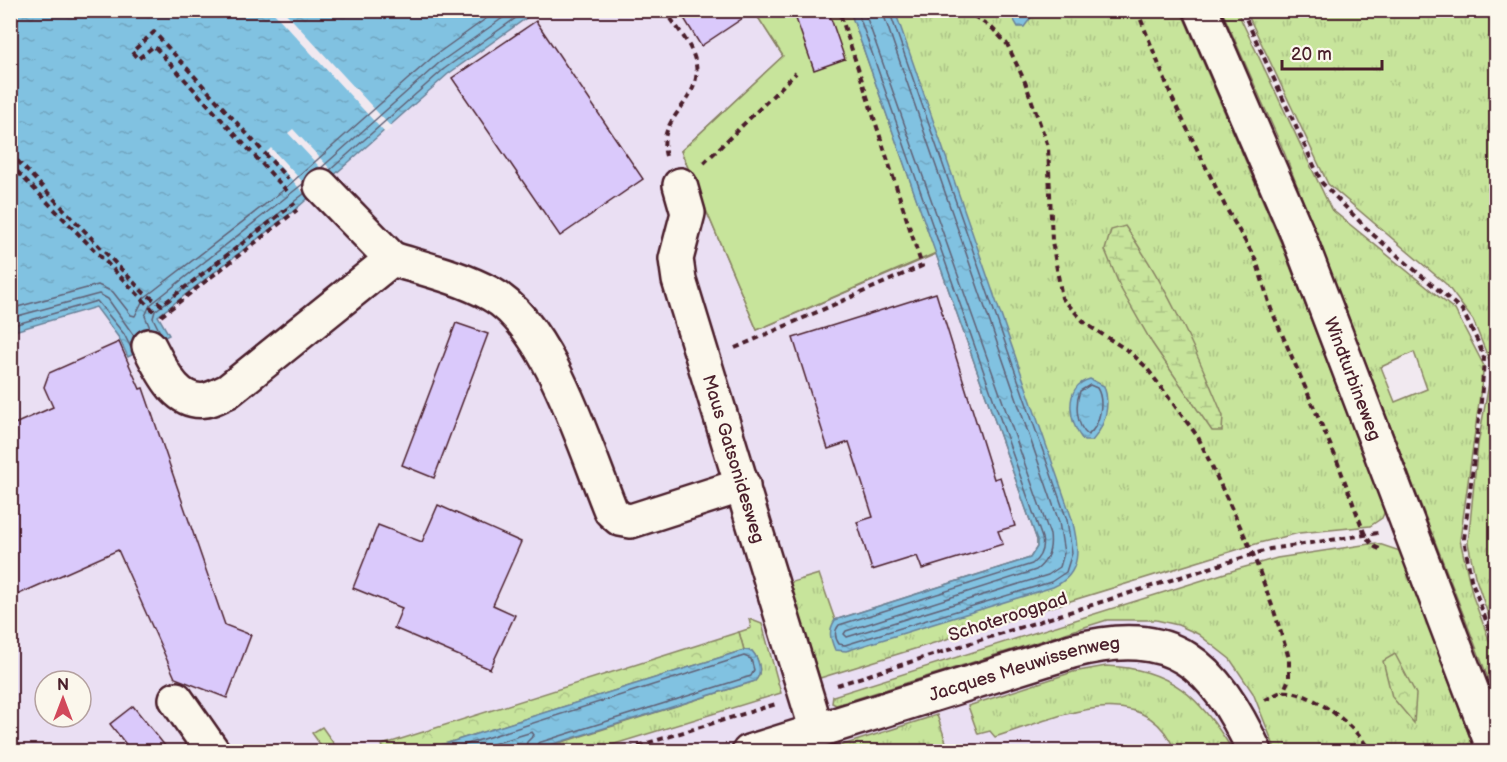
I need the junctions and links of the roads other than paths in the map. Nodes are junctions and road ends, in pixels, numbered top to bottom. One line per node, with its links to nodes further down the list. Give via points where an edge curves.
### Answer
1 (1201, 10): 12 (street, Windturbineweg, via 1298,235)
2 (680, 185): 6 (street, Maus Gatsonidesweg, via 688,213 676,259 679,280)
3 (305, 191): 4 (street)
4 (392, 259): 5 (street, via 228,391 205,401 184,396 168,381); 6 (street, via 452,277 493,295 522,319 544,350 611,511 620,519 631,521)
5 (149, 346)
6 (743, 485): 8 (street, Maus Gatsonidesweg)
7 (176, 699): 9 (street)
8 (817, 731): 10 (street, Jacques Meuwissenweg); 11 (street, Jacques Meuwissenweg, via 1072,651 1099,644 1143,643 1183,656 1203,669 1236,712)
9 (213, 752)
10 (749, 752)
11 (1255, 752)
12 (1495, 752)

